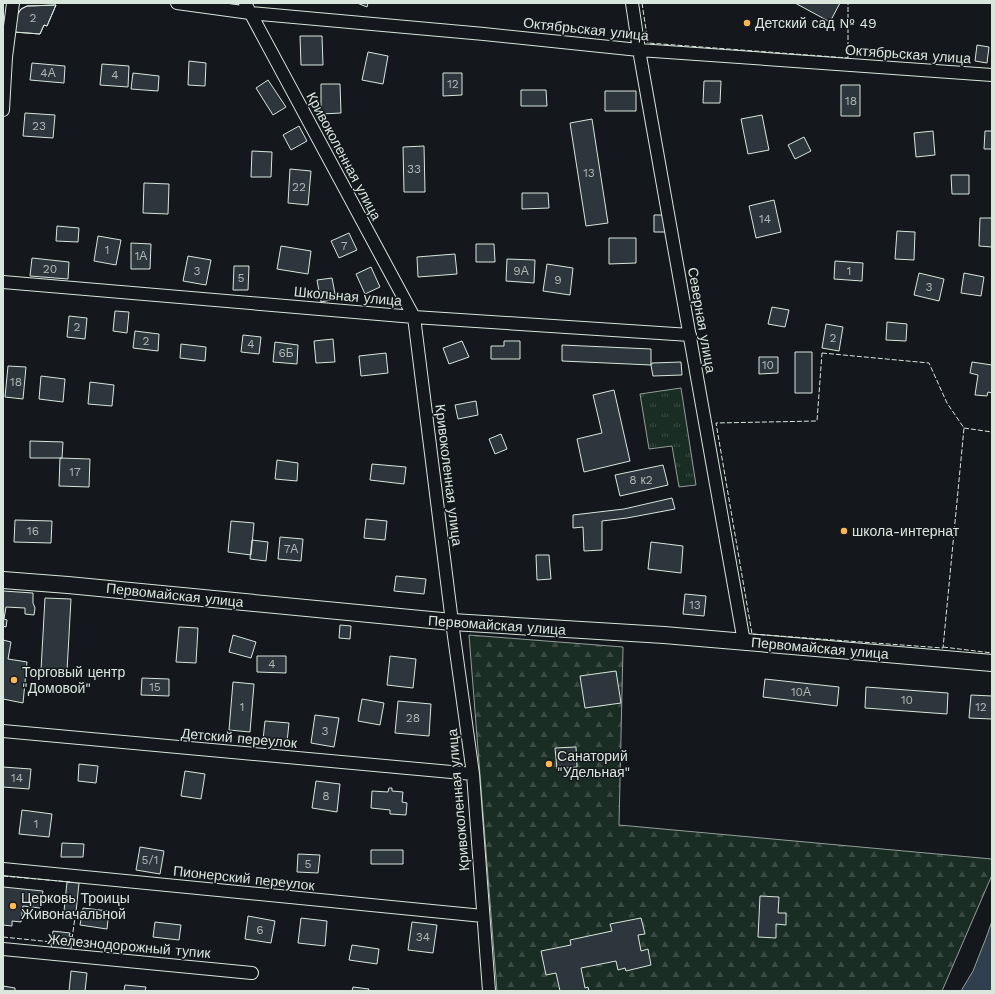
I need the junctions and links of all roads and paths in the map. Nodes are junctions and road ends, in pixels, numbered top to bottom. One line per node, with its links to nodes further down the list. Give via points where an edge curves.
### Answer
1 (13, 3): 7 (street)
2 (177, 3): 4 (street, Октябрьская улица)
3 (632, 3): 5 (street, Северная улица)
4 (248, 8): 5 (street, Октябрьская улица); 9 (street, Кривоколенная улица)
5 (639, 50): 6 (street, Октябрьская улица); 10 (street, Северная улица)
6 (992, 75)
7 (3, 110)
8 (3, 282): 9 (street, Школьная улица)
9 (414, 317): 10 (street, Школьная улица); 12 (street, Кривоколенная улица)
10 (690, 335): 13 (street, Северная улица)
11 (3, 580): 12 (main road, Первомайская улица)
12 (452, 622): 13 (main road, Первомайская улица); 16 (street, Кривоколенная улица)
13 (744, 642): 14 (main road, Первомайская улица)
14 (992, 663)
15 (3, 731): 16 (street, Детский переулок)
16 (473, 774): 18 (street, Кривоколенная улица)
17 (3, 869): 18 (street, Пионерский переулок)
18 (483, 916): 21 (street, Кривоколенная улица)
19 (3, 949): 20 (street, Железнодорожный тупик)
20 (252, 973)
21 (489, 991)

